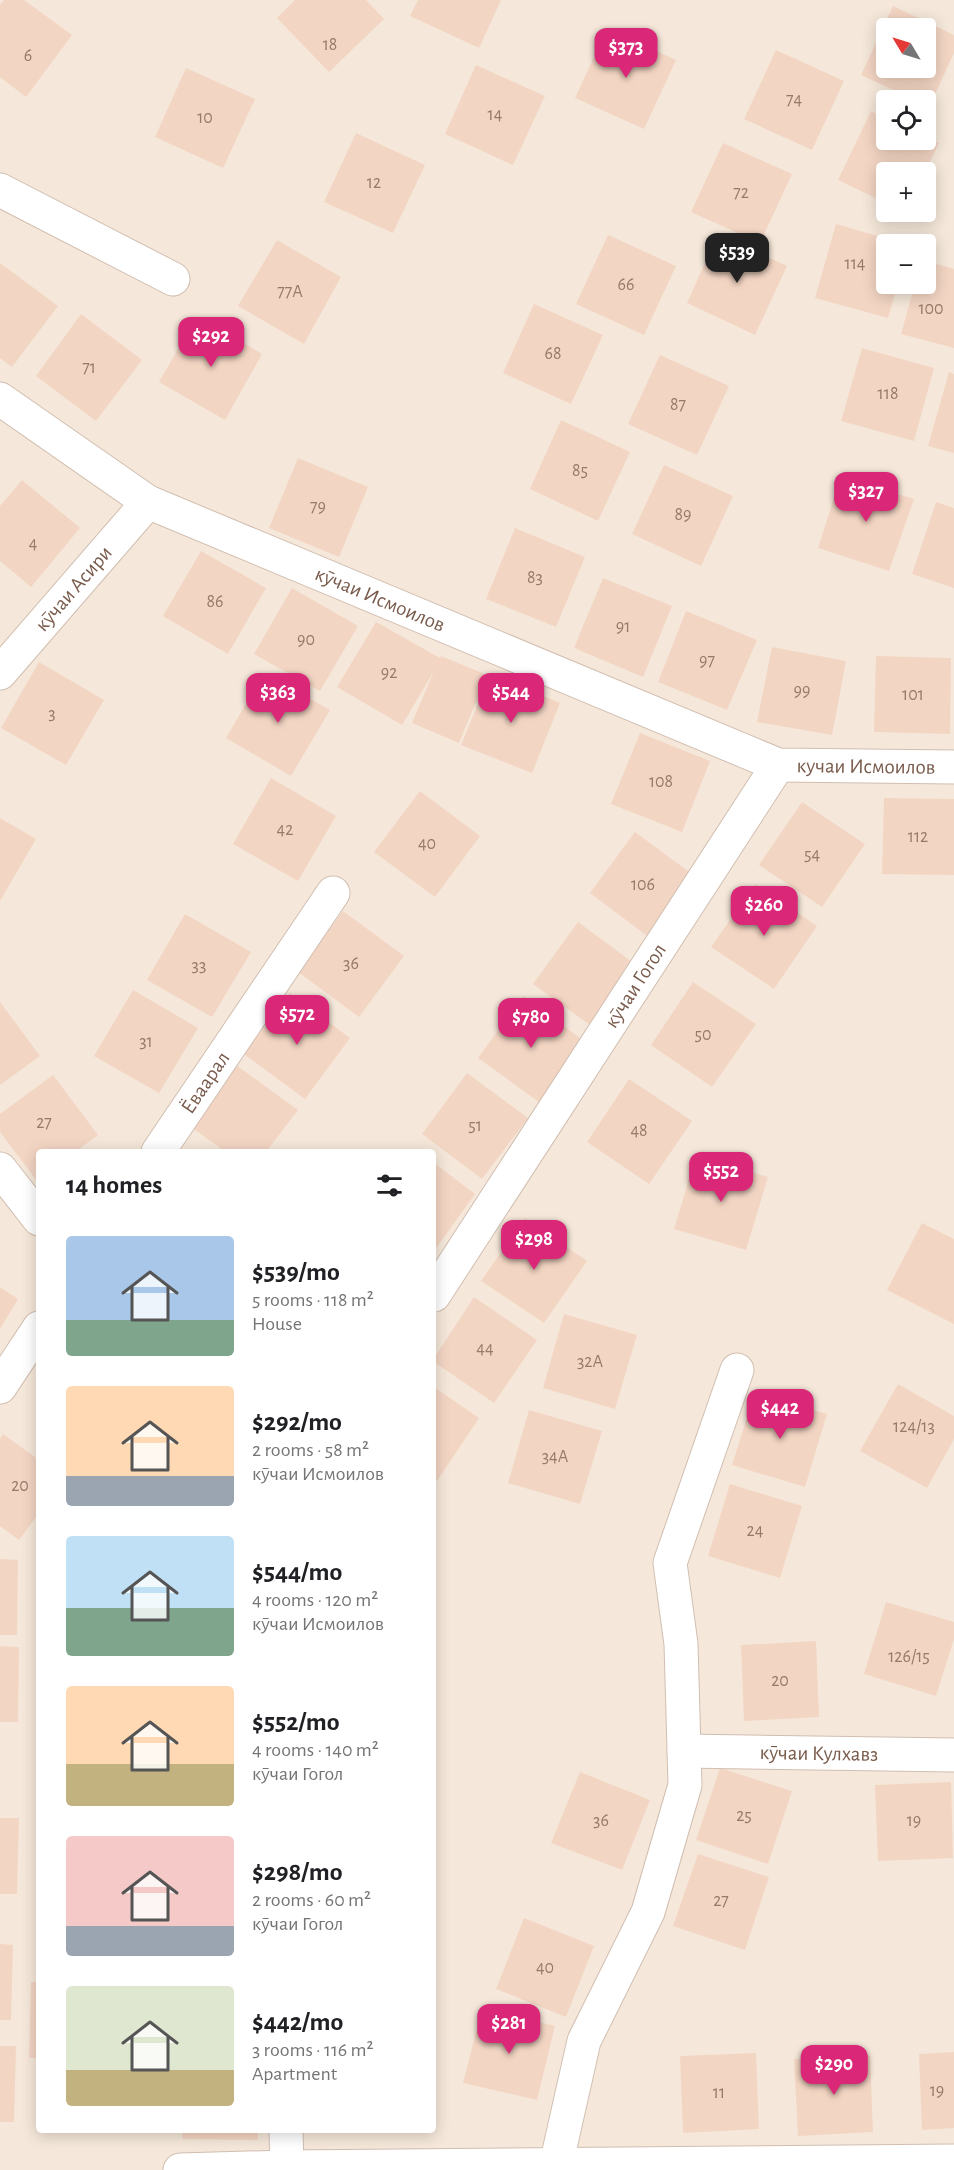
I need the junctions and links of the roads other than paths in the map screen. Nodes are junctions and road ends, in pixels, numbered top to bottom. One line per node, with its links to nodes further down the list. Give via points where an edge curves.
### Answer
1 (0, 190): 2 (street)
2 (173, 279)
3 (0, 399): 4 (street, кӯчаи Исмоилов)
4 (148, 502): 5 (street, кӯчаи Асири); 6 (street, кӯчаи Исмоилов)
5 (0, 673)
6 (778, 765): 7 (street, кучаи Исмоилов); 12 (street, кӯчаи Гогол)
7 (954, 767)
8 (333, 892): 9 (street, Ёваарал)
9 (160, 1149)
10 (0, 1169): 11 (street)
11 (36, 1215)
12 (436, 1292)
13 (36, 1332): 15 (street)
14 (737, 1370): 16 (street, via 670,1563 681,1644)
15 (0, 1386)
16 (684, 1751): 17 (street, кӯчаи Кулхавз); 20 (street, via 685,1785 648,1912 584,2041)
17 (954, 1755)
18 (286, 2133): 22 (street)
19 (954, 2161): 21 (street)
20 (556, 2165): 21 (street); 22 (street)
21 (709, 2166)
22 (286, 2168): 23 (street)
23 (180, 2170)

